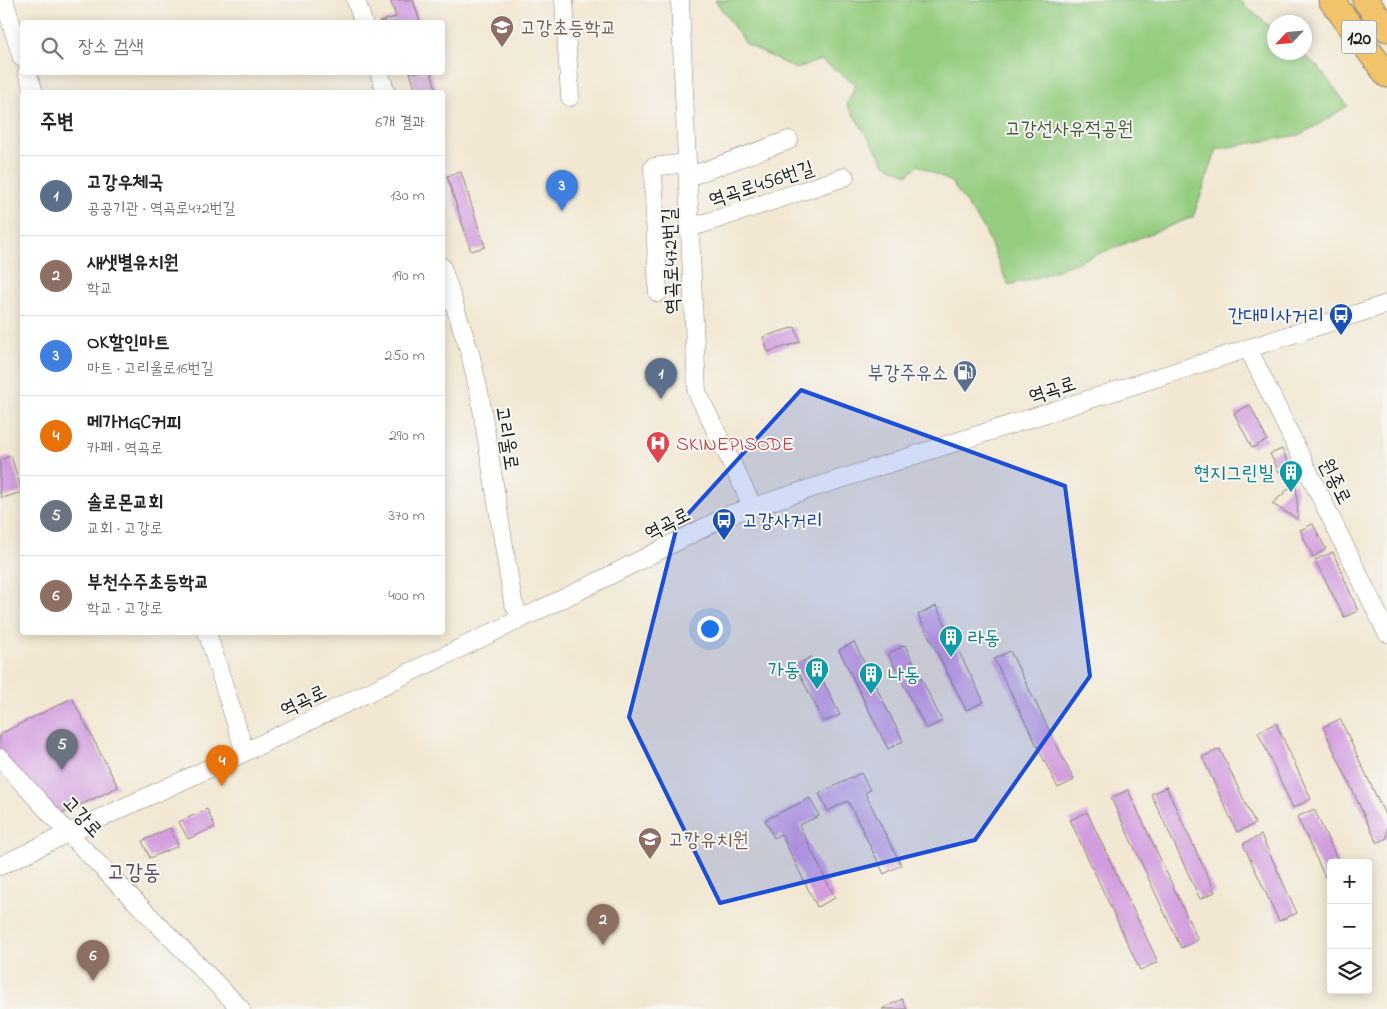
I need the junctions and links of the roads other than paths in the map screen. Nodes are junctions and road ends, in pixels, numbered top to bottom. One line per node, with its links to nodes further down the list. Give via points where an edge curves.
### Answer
1 (4, 0): 9 (street)
2 (356, 0): 7 (street)
3 (564, 0): 15 (street)
4 (680, 0): 17 (street, 역곡로472번길)
5 (1331, 0): 12 (highway, 120)
6 (1365, 0): 8 (highway, 120)
7 (362, 20)
8 (1387, 29)
9 (20, 52)
10 (28, 75): 13 (street)
11 (381, 75): 14 (street)
12 (1387, 75)
13 (33, 90)
14 (385, 90)
15 (570, 97)
16 (789, 140): 17 (street, 역곡로456번길)
17 (688, 170): 19 (street, 역곡로472번길); 21 (street, 역곡로456번길, via 653,167)
18 (845, 178): 19 (street, 역곡로456번길)
19 (690, 228): 24 (street, 역곡로472번길, via 697,392)
20 (445, 275): 25 (street, 고리울로, via 470,353 480,397 513,602)
21 (658, 293)
22 (1387, 304): 23 (street, 역곡로)
23 (1248, 348): 24 (street, 역곡로); 26 (street, 원종로)
24 (752, 507): 25 (street, 역곡로, via 731,514)
25 (521, 619): 28 (street, 역곡로)
26 (1387, 633)
27 (208, 635): 28 (street)
28 (245, 752): 30 (street, 역곡로)
29 (0, 758): 30 (street, 고강로)
30 (68, 833): 31 (street, 역곡로); 32 (street, 고강로)
31 (0, 866)
32 (241, 1009)

